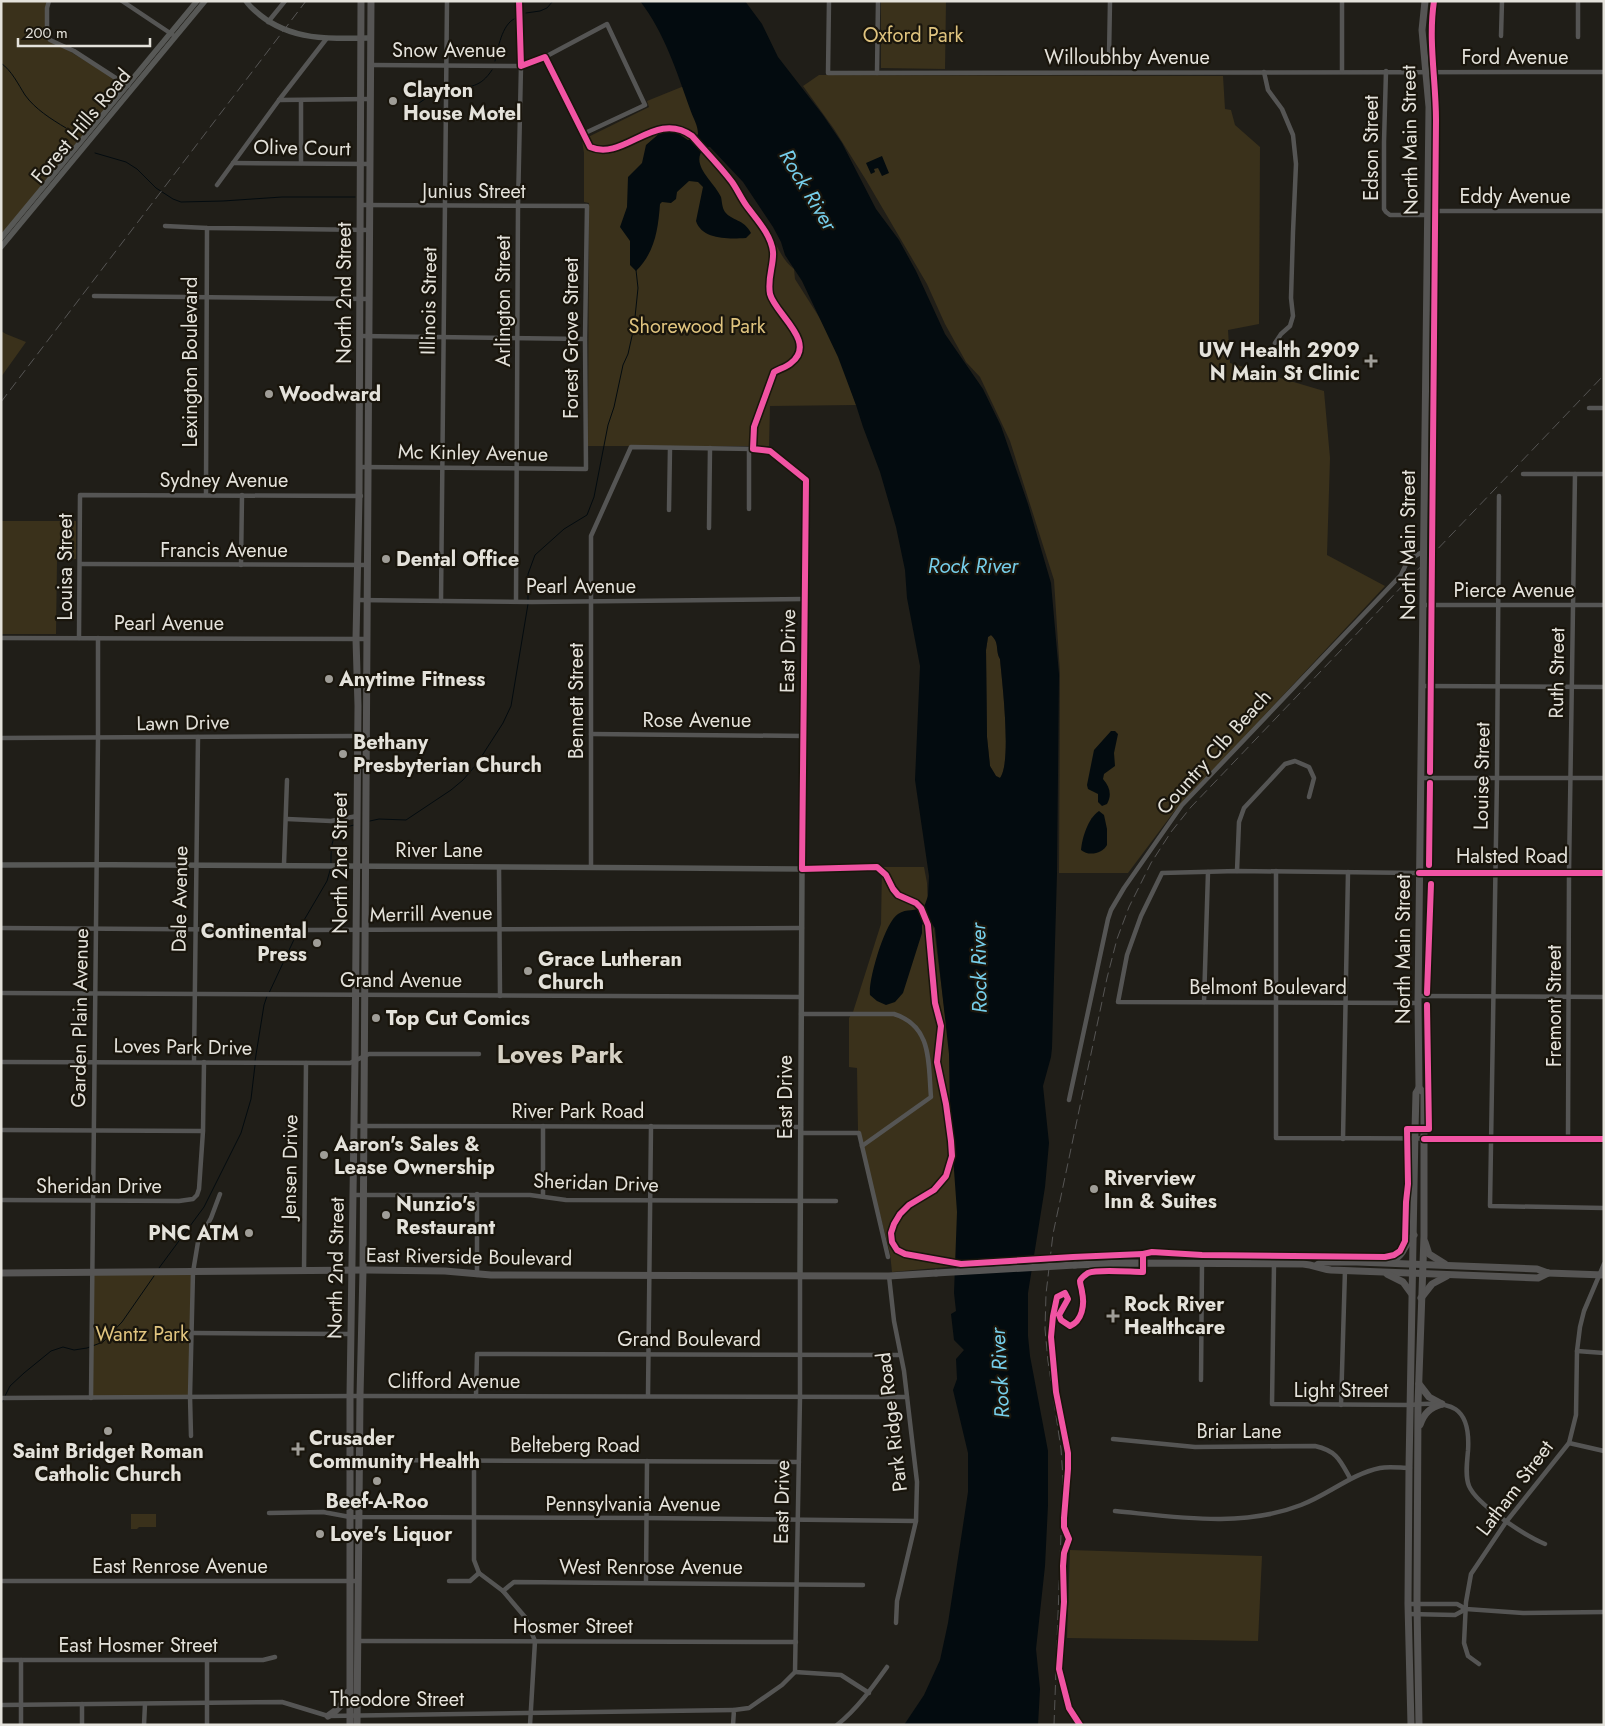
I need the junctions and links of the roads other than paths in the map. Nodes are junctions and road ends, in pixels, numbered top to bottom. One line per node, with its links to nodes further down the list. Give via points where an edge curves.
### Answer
1 (49, 1): 36 (street, via 47,34 50,40 74,51)
2 (122, 1): 19 (street)
3 (197, 1): 19 (street, Forest Hills Road)
4 (205, 1): 19 (street, Forest Hills Road)
5 (246, 1): 18 (street)
6 (285, 1): 18 (street)
7 (361, 1): 22 (main road, North 2nd Street)
8 (370, 1): 23 (main road, North 2nd Street)
9 (447, 1): 28 (street, Illinois Street)
10 (519, 1): 29 (street, Arlington Street)
11 (829, 1): 32 (street, Willoubhby Avenue, via 828,73)
12 (878, 1): 32 (street)
13 (1110, 1): 26 (street)
14 (1342, 1): 34 (street)
15 (1425, 1): 31 (main road, North Main Street, via 1422,30)
16 (1502, 1): 20 (street)
17 (1578, 1): 24 (street)
18 (268, 22): 21 (street, via 290,33)
19 (174, 35): 36 (street, Forest Hills Road)
20 (1501, 36)
21 (327, 38): 22 (street); 38 (street)
22 (362, 38): 23 (street); 39 (main road, North 2nd Street)
23 (371, 38): 27 (main road, North 2nd Street)
24 (1578, 38)
25 (545, 57): 25 (street, Snow Avenue, via 582,134 645,105 607,24); 29 (street, Snow Avenue)
26 (1110, 57)
27 (371, 65): 28 (street, Snow Avenue); 37 (main road, North 2nd Street)
28 (446, 66): 29 (street, Snow Avenue); 48 (street, Illinois Street)
29 (521, 66): 49 (street, Arlington Street)
30 (1386, 71): 31 (street, Willoubhby Avenue); 34 (street, Willoubhby Avenue); 52 (street, Edson Street, via 1384,209 1390,215)
31 (1427, 71): 35 (street, Ford Avenue); 52 (main road, North Main Street)
32 (877, 72): 33 (street, Willoubhby Avenue)
33 (1264, 72): 34 (street, Willoubhby Avenue); 67 (street, via 1268,90 1282,109 1293,135 1296,164 1292,241 1294,316)
34 (1342, 72)
35 (1604, 72)
36 (130, 87): 57 (street, Forest Hills Road); 58 (street, Forest Hills Road)
37 (370, 99): 39 (street); 44 (main road, North 2nd Street)
38 (279, 100): 40 (street); 41 (street)
39 (362, 100): 40 (street); 43 (main road, North 2nd Street)
40 (301, 101): 42 (street)
41 (233, 163): 42 (street, Olive Court); 45 (street)
42 (301, 163): 43 (street, Olive Court)
43 (361, 164): 44 (street, Olive Court); 46 (main road, North 2nd Street)
44 (370, 164): 47 (main road, North 2nd Street)
45 (217, 185)
46 (360, 205): 47 (street, Junius Street); 55 (main road, North 2nd Street)
47 (370, 205): 48 (street, Junius Street); 56 (main road, North 2nd Street)
48 (446, 205): 49 (street, Junius Street); 64 (street, Illinois Street)
49 (518, 206): 50 (street, Junius Street); 65 (street, Arlington Street)
50 (588, 206): 66 (street, Forest Grove Street)
51 (1604, 211): 52 (street, Eddy Avenue)
52 (1427, 213): 90 (main road, North Main Street)
53 (165, 226): 54 (street)
54 (207, 228): 55 (street); 60 (street, Lexington Boulevard)
55 (360, 230): 56 (street); 61 (main road, North 2nd Street)
56 (370, 230): 62 (main road, North 2nd Street)
57 (1, 238)
58 (2, 246)
59 (94, 296): 60 (street)
60 (206, 297): 61 (street); 82 (street, Lexington Boulevard)
61 (360, 298): 62 (street); 63 (main road, North 2nd Street)
62 (369, 298): 63 (main road, North 2nd Street)
63 (364, 336): 64 (street); 73 (main road, North 2nd Street); 74 (main road, North 2nd Street)
64 (444, 337): 65 (street); 75 (street, Illinois Street)
65 (518, 338): 66 (street); 76 (street, Arlington Street)
66 (585, 339): 77 (street, Forest Grove Street)
67 (1275, 343)
68 (1589, 408): 69 (street)
69 (1604, 408)
70 (670, 448): 71 (street); 88 (street); 99 (street, Bennett Street, via 631,447 591,536)
71 (710, 448): 72 (street); 89 (street)
72 (749, 449): 87 (street); 95 (street, East Drive, via 770,451 806,480)
73 (359, 467): 74 (street, Mc Kinley Avenue); 84 (main road, North 2nd Street)
74 (367, 467): 75 (street, Mc Kinley Avenue); 85 (main road, North 2nd Street)
75 (442, 467): 76 (street, Mc Kinley Avenue); 98 (street, Illinois Street)
76 (516, 468): 77 (street, Mc Kinley Avenue); 100 (street, Arlington Street)
77 (586, 469)
78 (1523, 474): 79 (street)
79 (1575, 474): 80 (street); 101 (street, Ruth Street)
80 (1604, 474)
81 (80, 495): 82 (street, Sydney Avenue); 91 (street, Louisa Street)
82 (206, 495): 83 (street, Sydney Avenue)
83 (242, 495): 84 (street, Sydney Avenue); 92 (street)
84 (359, 496): 85 (street, Sydney Avenue); 93 (main road, North 2nd Street)
85 (368, 496): 94 (main road, North 2nd Street)
86 (1499, 496): 104 (street, Louise Street)
87 (749, 509)
88 (669, 510)
89 (709, 528)
90 (1424, 551): 102 (main road, North Main Street); 179 (street, Country Clb Beach, via 1408,560 1400,575 1182,804 1124,888 1111,910 1102,943)
91 (81, 564): 92 (street, Francis Avenue); 106 (street, Louisa Street)
92 (241, 565): 93 (street, Francis Avenue)
93 (358, 566): 94 (street, Francis Avenue); 96 (main road, North 2nd Street)
94 (367, 566): 97 (main road, North 2nd Street)
95 (805, 599): 99 (street, Pearl Avenue); 117 (street, East Drive)
96 (357, 600): 97 (street, Pearl Avenue); 108 (main road, North 2nd Street)
97 (367, 600): 98 (street, Pearl Avenue); 109 (main road, North 2nd Street)
98 (442, 601): 100 (street, Pearl Avenue)
99 (592, 601): 100 (street, Pearl Avenue); 114 (street, Bennett Street)
100 (519, 602)
101 (1572, 604): 103 (street, Pierce Avenue); 104 (street, Pierce Avenue); 112 (street, Ruth Street)
102 (1424, 605): 104 (street, Pierce Avenue); 110 (main road, North Main Street)
103 (1604, 605)
104 (1498, 606): 111 (street, Louise Street)
105 (1, 638): 106 (street, Pearl Avenue)
106 (79, 638): 107 (street, Pearl Avenue)
107 (98, 638): 108 (street, Pearl Avenue); 119 (street, Garden Plain Avenue)
108 (356, 639): 109 (street, Pearl Avenue); 115 (main road, North 2nd Street)
109 (367, 639): 116 (main road, North 2nd Street)
110 (1422, 686): 111 (street); 121 (main road, North Main Street)
111 (1498, 686): 112 (street); 122 (street, Louise Street)
112 (1571, 687): 113 (street); 123 (street, Ruth Street)
113 (1604, 687)
114 (591, 734): 117 (street, Rose Avenue); 137 (street, Bennett Street)
115 (358, 736): 116 (street, Lawn Drive); 120 (street, Lawn Drive); 127 (main road, North 2nd Street)
116 (366, 736): 134 (main road, North 2nd Street)
117 (803, 736): 138 (street, East Drive)
118 (1, 738): 119 (street, Lawn Drive)
119 (98, 738): 120 (street, Lawn Drive); 129 (street, Garden Plain Avenue)
120 (198, 738): 130 (street, Dale Avenue)
121 (1422, 778): 122 (street); 144 (main road, North Main Street)
122 (1497, 778): 123 (street); 143 (street, Louise Street)
123 (1570, 778): 124 (street); 145 (street, Ruth Street)
124 (1604, 778)
125 (286, 780): 128 (street)
126 (1309, 798): 139 (street, via 1314,778 1309,767 1295,761 1285,764 1244,808 1239,822)
127 (357, 817): 128 (street, via 331,821); 133 (main road, North 2nd Street)
128 (287, 819): 131 (street)
129 (96, 864): 130 (street, River Lane); 132 (street, River Lane); 151 (street, Garden Plain Avenue)
130 (195, 864): 131 (street, River Lane); 148 (street, Dale Avenue)
131 (284, 864): 133 (street, River Lane)
132 (1, 865)
133 (356, 865): 134 (street, River Lane); 152 (main road, North 2nd Street)
134 (365, 866): 135 (street, River Lane); 153 (main road, North 2nd Street)
135 (499, 867): 137 (street, River Lane); 149 (street)
136 (877, 867): 138 (street, River Lane)
137 (591, 868): 138 (street, River Lane)
138 (802, 869): 150 (street, East Drive)
139 (1238, 871): 140 (street, Halsted Road); 141 (street, Halsted Road)
140 (1276, 871): 142 (street, Halsted Road); 167 (street)
141 (1208, 872): 165 (street, Halsted Road, via 1162,873 1127,955); 166 (street)
142 (1348, 872): 144 (street, Halsted Road); 168 (street)
143 (1495, 872): 144 (street, Halsted Road); 145 (street, Halsted Road); 160 (street, Louise Street)
144 (1419, 873): 164 (main road, North Main Street)
145 (1569, 873): 146 (street, Halsted Road); 162 (street, Fremont Street)
146 (1604, 873)
147 (1, 928): 151 (street, Merrill Avenue)
148 (194, 928): 151 (street, Merrill Avenue); 152 (street, Merrill Avenue); 156 (street, Dale Avenue)
149 (499, 928): 150 (street, Merrill Avenue); 153 (street, Merrill Avenue); 159 (street)
150 (802, 928): 161 (street, East Drive)
151 (96, 929): 155 (street, Garden Plain Avenue)
152 (356, 929): 153 (street, Merrill Avenue); 157 (main road, North 2nd Street)
153 (365, 929): 158 (main road, North 2nd Street)
154 (1, 993): 155 (street, Grand Avenue)
155 (95, 994): 156 (street, Grand Avenue); 173 (street, Garden Plain Avenue)
156 (194, 995): 157 (street, Grand Avenue); 175 (street, Dale Avenue)
157 (355, 995): 158 (street, Grand Avenue); 172 (main road, North 2nd Street)
158 (365, 995): 159 (street, Grand Avenue); 171 (main road, North 2nd Street)
159 (500, 996): 161 (street, Grand Avenue)
160 (1492, 996): 162 (street, Belmont Boulevard); 164 (street, Belmont Boulevard); 191 (street, Louise Street)
161 (802, 997): 169 (street, East Drive)
162 (1569, 997): 163 (street, Belmont Boulevard); 192 (street, Fremont Street)
163 (1604, 997)
164 (1418, 1000): 168 (street, Belmont Boulevard); 178 (main road, North Main Street)
165 (1118, 1002): 166 (street, Belmont Boulevard)
166 (1204, 1002): 167 (street, Belmont Boulevard)
167 (1276, 1002): 168 (street, Belmont Boulevard); 188 (street, via 1276,1138)
168 (1345, 1002): 188 (street)
169 (802, 1014): 186 (street, East Drive); 194 (street, via 894,1014 917,1026 924,1038 931,1097)
170 (479, 1054): 171 (street, Loves Park Drive, via 369,1054)
171 (364, 1057): 172 (street, Loves Park Drive); 181 (main road, North 2nd Street)
172 (355, 1060): 177 (street, Loves Park Drive); 180 (main road, North 2nd Street)
173 (95, 1061): 174 (street, Loves Park Drive); 175 (street, Loves Park Drive); 185 (street, Garden Plain Avenue)
174 (1, 1062)
175 (194, 1062): 176 (street, Loves Park Drive)
176 (204, 1062): 177 (street, Loves Park Drive); 187 (street)
177 (306, 1063): 220 (street, Jensen Drive)
178 (1419, 1088): 189 (main road, North Main Street, via 1416,1093); 190 (main road, North Main Street, via 1424,1093)
179 (1069, 1100)
180 (354, 1126): 181 (street, River Park Road); 196 (main road, North 2nd Street)
181 (363, 1126): 182 (street, River Park Road); 197 (main road, North 2nd Street)
182 (543, 1126): 183 (street, River Park Road); 199 (street)
183 (651, 1126): 186 (street, River Park Road); 201 (street)
184 (1, 1130): 185 (street)
185 (93, 1130): 187 (street); 202 (street, Garden Plain Avenue)
186 (801, 1130): 194 (street, via 857,1132); 203 (street, East Drive)
187 (203, 1131): 202 (street, Sheridan Drive, via 200,1184 195,1197 179,1201)
188 (1342, 1139): 189 (street)
189 (1415, 1139): 190 (street); 206 (main road, North Main Street)
190 (1424, 1139): 191 (street); 207 (main road, North Main Street)
191 (1492, 1139): 192 (street); 205 (street, Louise Street, via 1490,1206)
192 (1568, 1139): 193 (street)
193 (1604, 1139)
194 (862, 1146): 208 (street)
195 (220, 1194): 223 (street, via 198,1242)
196 (354, 1194): 197 (street, Sheridan Drive); 217 (main road, North 2nd Street)
197 (363, 1194): 198 (street, Sheridan Drive); 218 (main road, North 2nd Street)
198 (477, 1194): 199 (street, Sheridan Drive); 228 (street)
199 (543, 1196): 201 (street, Sheridan Drive, via 566,1200)
200 (1, 1200): 202 (street, Sheridan Drive)
201 (650, 1200): 203 (street, Sheridan Drive); 230 (street)
202 (94, 1201): 222 (street, Garden Plain Avenue)
203 (802, 1201): 204 (street, Sheridan Drive); 231 (street, East Drive)
204 (836, 1201)
205 (1604, 1208)
206 (1414, 1235): 210 (main road, via 1404,1252); 212 (main road, North Main Street)
207 (1424, 1236): 213 (main road, North Main Street); 216 (main road, via 1430,1254)
208 (888, 1257)
209 (1202, 1263): 211 (main road, East Riverside Boulevard); 232 (main road, East Riverside Boulevard, bridge, via 1075,1265); 245 (street)
210 (1390, 1263): 212 (main road); 215 (main road, via 1322,1262)
211 (1274, 1264): 215 (main road, East Riverside Boulevard); 256 (street, Light Street, via 1272,1404)
212 (1413, 1264): 213 (main road); 226 (main road, North Main Street)
213 (1423, 1264): 216 (main road); 227 (main road, North Main Street)
214 (1604, 1264): 229 (street, Latham Street)
215 (1317, 1265): 219 (main road, via 1321,1269)
216 (1447, 1265): 225 (main road, via 1537,1269)
217 (352, 1270): 218 (main road, East Riverside Boulevard); 220 (main road, East Riverside Boulevard); 237 (main road, North 2nd Street)
218 (363, 1270): 228 (main road, East Riverside Boulevard, via 445,1271); 240 (main road, North 2nd Street)
219 (1346, 1270): 224 (main road); 256 (street)
220 (304, 1271): 223 (main road, East Riverside Boulevard)
221 (1, 1272): 222 (main road, East Riverside Boulevard)
222 (93, 1272): 223 (main road, East Riverside Boulevard); 255 (street, Garden Plain Avenue)
223 (193, 1272): 236 (street)
224 (1382, 1272): 226 (main road); 234 (main road, via 1403,1282)
225 (1548, 1273): 229 (main road); 233 (main road, via 1538,1278)
226 (1412, 1274): 227 (main road); 234 (main road, North Main Street)
227 (1422, 1274): 233 (main road); 235 (main road, North Main Street)
228 (477, 1275): 230 (main road, East Riverside Boulevard)
229 (1601, 1275): 238 (street, Latham Street, via 1584,1311)
230 (649, 1276): 231 (main road, East Riverside Boulevard); 242 (street)
231 (800, 1276): 232 (main road, East Riverside Boulevard); 243 (street, East Drive)
232 (889, 1276): 244 (street, Park Ridge Road)
233 (1448, 1276): 235 (main road, via 1432,1284)
234 (1411, 1294): 257 (main road, North Main Street)
235 (1421, 1298): 246 (main road, North Main Street)
236 (192, 1333): 237 (street); 247 (street)
237 (351, 1334): 239 (main road, North 2nd Street)
238 (1577, 1351): 241 (street); 262 (street, Latham Street, via 1576,1415)
239 (350, 1353): 240 (main road); 248 (main road, North 2nd Street)
240 (361, 1353): 249 (main road, North 2nd Street)
241 (1604, 1353)
242 (649, 1354): 243 (street, Grand Boulevard); 250 (street, Grand Boulevard, via 478,1354); 251 (street)
243 (800, 1355): 244 (street, Grand Boulevard); 252 (street, East Drive)
244 (900, 1355): 253 (street, Park Ridge Road)
245 (1201, 1380)
246 (1419, 1384): 257 (main road, North Main Street); 258 (main road, via 1429,1397)
247 (190, 1396): 248 (street, Clifford Avenue); 255 (street, Clifford Avenue); 260 (street)
248 (350, 1396): 249 (street, Clifford Avenue); 264 (main road, North 2nd Street)
249 (360, 1396): 250 (street, Clifford Avenue); 265 (main road, North 2nd Street)
250 (476, 1396): 251 (street, Clifford Avenue)
251 (648, 1396): 252 (street, Clifford Avenue)
252 (800, 1396): 253 (street, Clifford Avenue); 268 (street, East Drive)
253 (907, 1397): 279 (street, Park Ridge Road, via 917,1469)
254 (1, 1398): 255 (street, Clifford Avenue)
255 (91, 1398)
256 (1341, 1404): 257 (street, Light Street)
257 (1414, 1404): 258 (street, Light Street); 259 (main road); 270 (main road)
258 (1442, 1404): 259 (main road, via 1424,1416); 280 (street, via 1457,1410 1466,1426 1469,1485 1475,1495)
259 (1418, 1430): 269 (main road)
260 (192, 1436)
261 (1113, 1439): 271 (street, Briar Lane, via 1195,1447 1315,1446 1328,1449 1338,1458)
262 (1568, 1443): 263 (street); 280 (street, Latham Street)
263 (1604, 1451)
264 (351, 1458): 265 (street, Belteberg Road); 274 (main road, North 2nd Street)
265 (360, 1459): 266 (street, Belteberg Road); 275 (main road, North 2nd Street)
266 (474, 1460): 267 (street, Belteberg Road); 276 (street)
267 (647, 1461): 268 (street, Belteberg Road); 277 (street)
268 (799, 1462): 278 (street, East Drive)
269 (1418, 1467): 270 (street); 292 (main road)
270 (1409, 1468): 271 (street, via 1381,1467); 291 (main road)
271 (1350, 1478): 272 (street, via 1300,1506 1255,1518 1171,1517)
272 (1115, 1511)
273 (269, 1513): 274 (street, Pennsylvania Avenue, via 323,1512)
274 (350, 1517): 275 (street, Pennsylvania Avenue); 284 (main road, North 2nd Street)
275 (359, 1518): 276 (street, Pennsylvania Avenue); 285 (main road, North 2nd Street)
276 (473, 1518): 277 (street, Pennsylvania Avenue); 282 (street, via 474,1560)
277 (646, 1518): 278 (street, Pennsylvania Avenue); 287 (street)
278 (798, 1521): 279 (street, Pennsylvania Avenue); 288 (street, East Drive)
279 (916, 1521): 297 (street, Park Ridge Road, via 897,1601)
280 (1506, 1522): 281 (street); 293 (street, Latham Street, via 1471,1574)
281 (1544, 1544)
282 (479, 1573): 286 (street, via 470,1581); 290 (street)
283 (1, 1581): 284 (street, East Renrose Avenue)
284 (350, 1581): 285 (street, East Renrose Avenue); 298 (main road, North 2nd Street)
285 (358, 1581): 299 (main road, North 2nd Street)
286 (449, 1581)
287 (646, 1582): 288 (street, West Renrose Avenue); 290 (street, West Renrose Avenue, via 514,1582)
288 (797, 1584): 289 (street, West Renrose Avenue); 301 (street, East Drive)
289 (863, 1585)
290 (503, 1591): 300 (street, via 525,1617)
291 (1408, 1604): 292 (street); 295 (main road)
292 (1417, 1604): 293 (street, via 1457,1604); 296 (main road)
293 (1466, 1609): 294 (street, via 1523,1613); 296 (street, via 1456,1615); 306 (street, Latham Street, via 1464,1643 1468,1656)
294 (1604, 1612)
295 (1408, 1614): 296 (street); 329 (main road)
296 (1417, 1614): 330 (main road)
297 (896, 1623)
298 (350, 1641): 299 (street, Hosmer Street); 309 (main road, North 2nd Street)
299 (358, 1641): 300 (street, Hosmer Street); 318 (main road, North 2nd Street)
300 (534, 1641): 301 (street, Hosmer Street); 317 (street)
301 (796, 1642): 308 (street, East Drive)
302 (275, 1658): 305 (street, East Hosmer Street)
303 (1, 1660): 304 (street, East Hosmer Street)
304 (21, 1660): 305 (street, East Hosmer Street); 312 (street)
305 (207, 1660): 311 (street)
306 (1479, 1664)
307 (887, 1667): 310 (street)
308 (795, 1672): 310 (street, via 841,1675); 316 (street, via 749,1708)
309 (349, 1687): 318 (main road, North 2nd Street); 319 (main road, via 342,1704)
310 (869, 1693): 328 (street)
311 (207, 1702): 314 (street, Theodore Street); 319 (street, Theodore Street, via 282,1702); 323 (street)
312 (21, 1704): 313 (street, Theodore Street); 315 (street, Theodore Street); 320 (street)
313 (82, 1704): 314 (street, Theodore Street); 321 (street)
314 (145, 1704): 322 (street)
315 (1, 1705)
316 (734, 1710): 317 (street, Theodore Street); 327 (street)
317 (530, 1712): 318 (street, Theodore Street); 326 (street)
318 (354, 1715): 319 (street, Theodore Street); 324 (main road, North 2nd Street); 325 (main road, North 2nd Street)
319 (328, 1716)
320 (21, 1725)
321 (82, 1725)
322 (144, 1725)
323 (207, 1725)
324 (350, 1725)
325 (357, 1725)
326 (530, 1725)
327 (733, 1725)
328 (838, 1725)
329 (1410, 1725)
330 (1418, 1725)

